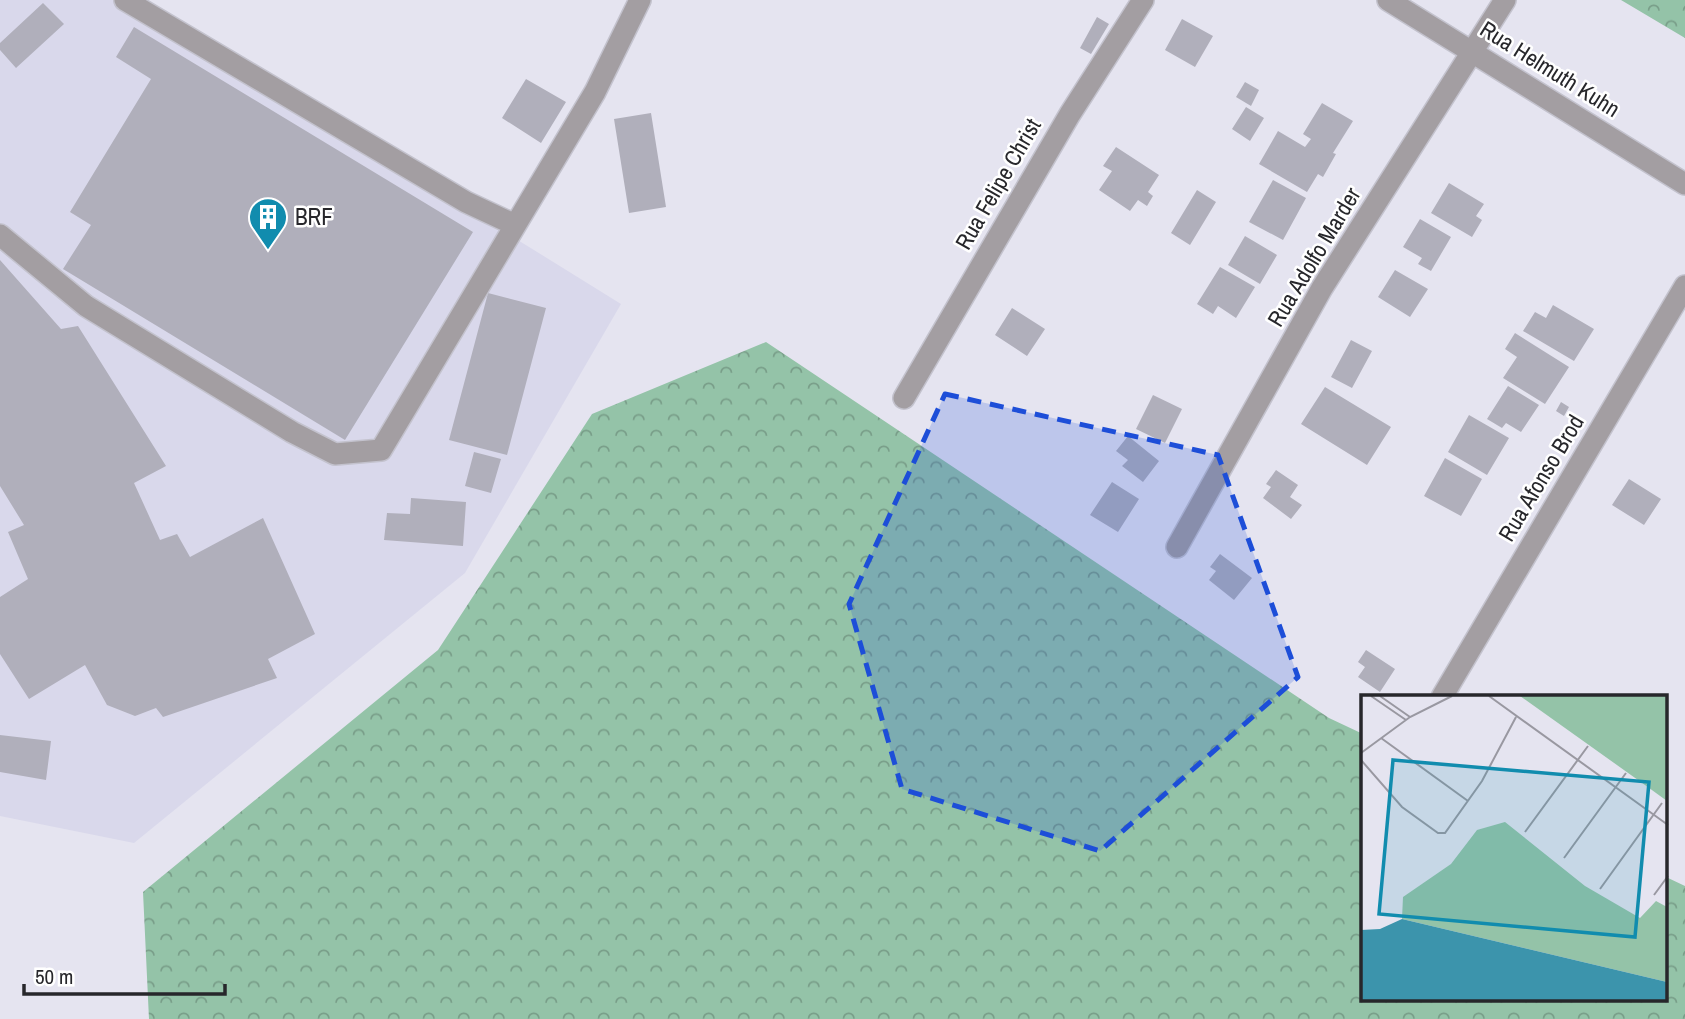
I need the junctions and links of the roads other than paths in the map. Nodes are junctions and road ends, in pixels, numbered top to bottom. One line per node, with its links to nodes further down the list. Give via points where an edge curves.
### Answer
1 (125, 0): 8 (street, via 466,202)
2 (640, 0): 8 (street, via 595,92)
3 (1143, 0): 11 (street, Rua Felipe Christ, via 1070,114)
4 (1388, 0): 6 (street, Rua Helmuth Kuhn)
5 (1505, 0): 6 (street, Rua Adolfo Marder)
6 (1474, 52): 7 (street, Rua Helmuth Kuhn); 12 (street, Rua Adolfo Marder, via 1322,288)
7 (1685, 184)
8 (515, 225): 9 (street, via 381,450 335,454 86,306)
9 (0, 235)
10 (1685, 286): 13 (street, Rua Afonso Brod)
11 (904, 398)
12 (1177, 547)
13 (1443, 695)

